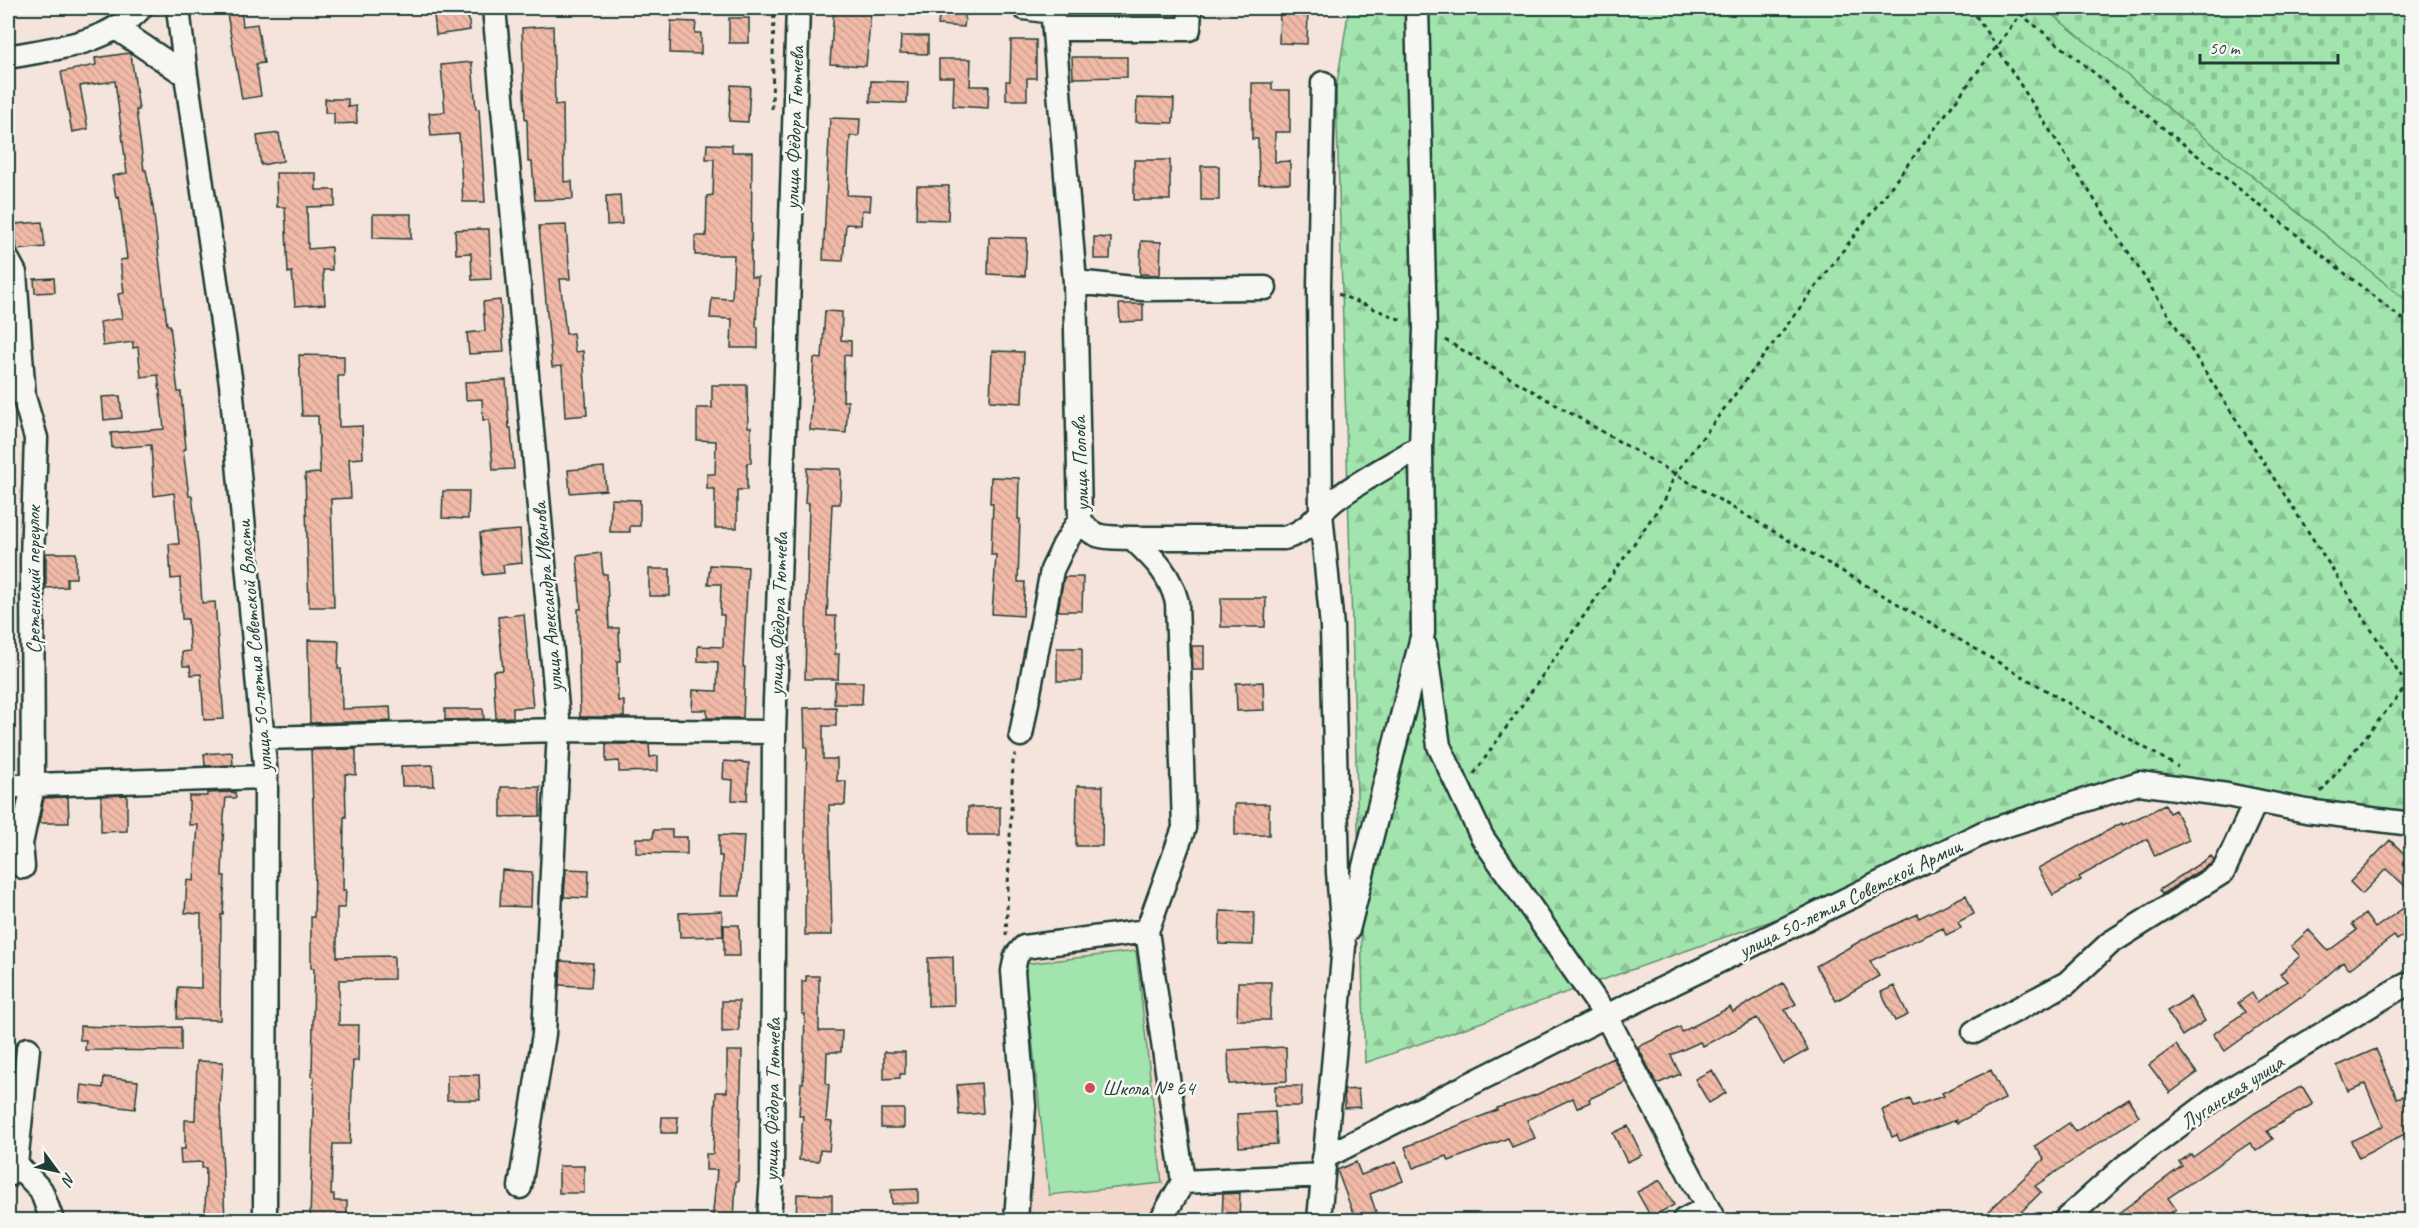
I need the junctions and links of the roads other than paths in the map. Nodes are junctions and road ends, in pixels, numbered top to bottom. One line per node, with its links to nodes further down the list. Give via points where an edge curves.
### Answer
1 (141, 8): 9 (street)
2 (178, 8): 11 (street, улица 50-летия Советской Власти)
3 (494, 8): 21 (street, улица Александра Иванова)
4 (798, 8): 22 (street, улица Фёдора Тютчева)
5 (1024, 8): 8 (street)
6 (1190, 8): 8 (street, via 1190,29)
7 (1416, 8): 16 (street, via 1425,329)
8 (1053, 16): 14 (street, улица Попова)
9 (116, 28): 10 (street, via 84,42); 11 (street)
10 (8, 57)
11 (186, 75): 24 (street, улица 50-летия Советской Власти, via 231,384)
12 (1323, 83): 17 (street, via 1319,287)
13 (8, 260): 27 (street, Сретенский переулок, via 15,273 24,397 36,438)
14 (1076, 282): 15 (street, via 1143,289); 18 (street, улица Попова)
15 (1265, 288)
16 (1421, 446): 17 (street, улица Попова, via 1335,499); 20 (street)
17 (1321, 513): 19 (street, улица Попова, via 1308,528 1284,538); 32 (street, via 1332,627 1338,872)
18 (1080, 519): 19 (street, улица Попова, via 1086,530 1097,536); 23 (street, via 1052,570)
19 (1132, 538): 31 (street, via 1163,568 1177,602 1184,828)
20 (1423, 633): 32 (street); 34 (street, via 1439,746 1482,837)
21 (559, 730): 22 (street); 24 (street); 40 (street, улица Александра Иванова, via 544,1034)
22 (774, 732): 45 (street, улица Фёдора Тютчева)
23 (1021, 735)
24 (263, 738): 25 (street, улица 50-летия Советской Власти)
25 (266, 777): 27 (street); 44 (street, улица 50-летия Советской Власти)
26 (8, 786): 27 (street)
27 (33, 786): 30 (street, Сретенский переулок, via 21,844)
28 (2256, 801): 29 (street, улица 50-летия Советской Армии); 34 (street, улица 50-летия Советской Армии, via 2139,783 1985,832); 35 (street, via 2223,872 2110,943 2067,983)
29 (2412, 824)
30 (23, 867)
31 (1147, 931): 39 (street); 46 (street, via 1024,947 1016,956 1013,970 1024,1106)
32 (1344, 946): 37 (street)
33 (2412, 982): 49 (street, Луганская улица, via 2217,1097 2124,1167)
34 (1606, 1016): 37 (street, улица 50-летия Советской Армии); 41 (street)
35 (1974, 1032)
36 (28, 1049): 38 (street)
37 (1322, 1167): 39 (street); 47 (street)
38 (12, 1170): 43 (street, via 41,1190)
39 (1183, 1182): 42 (street)
40 (520, 1187)
41 (1710, 1214): 48 (street)
42 (1157, 1220)
43 (52, 1221)
44 (265, 1221)
45 (769, 1221)
46 (1016, 1221)
47 (1319, 1221)
48 (1684, 1221)
49 (2065, 1221)

